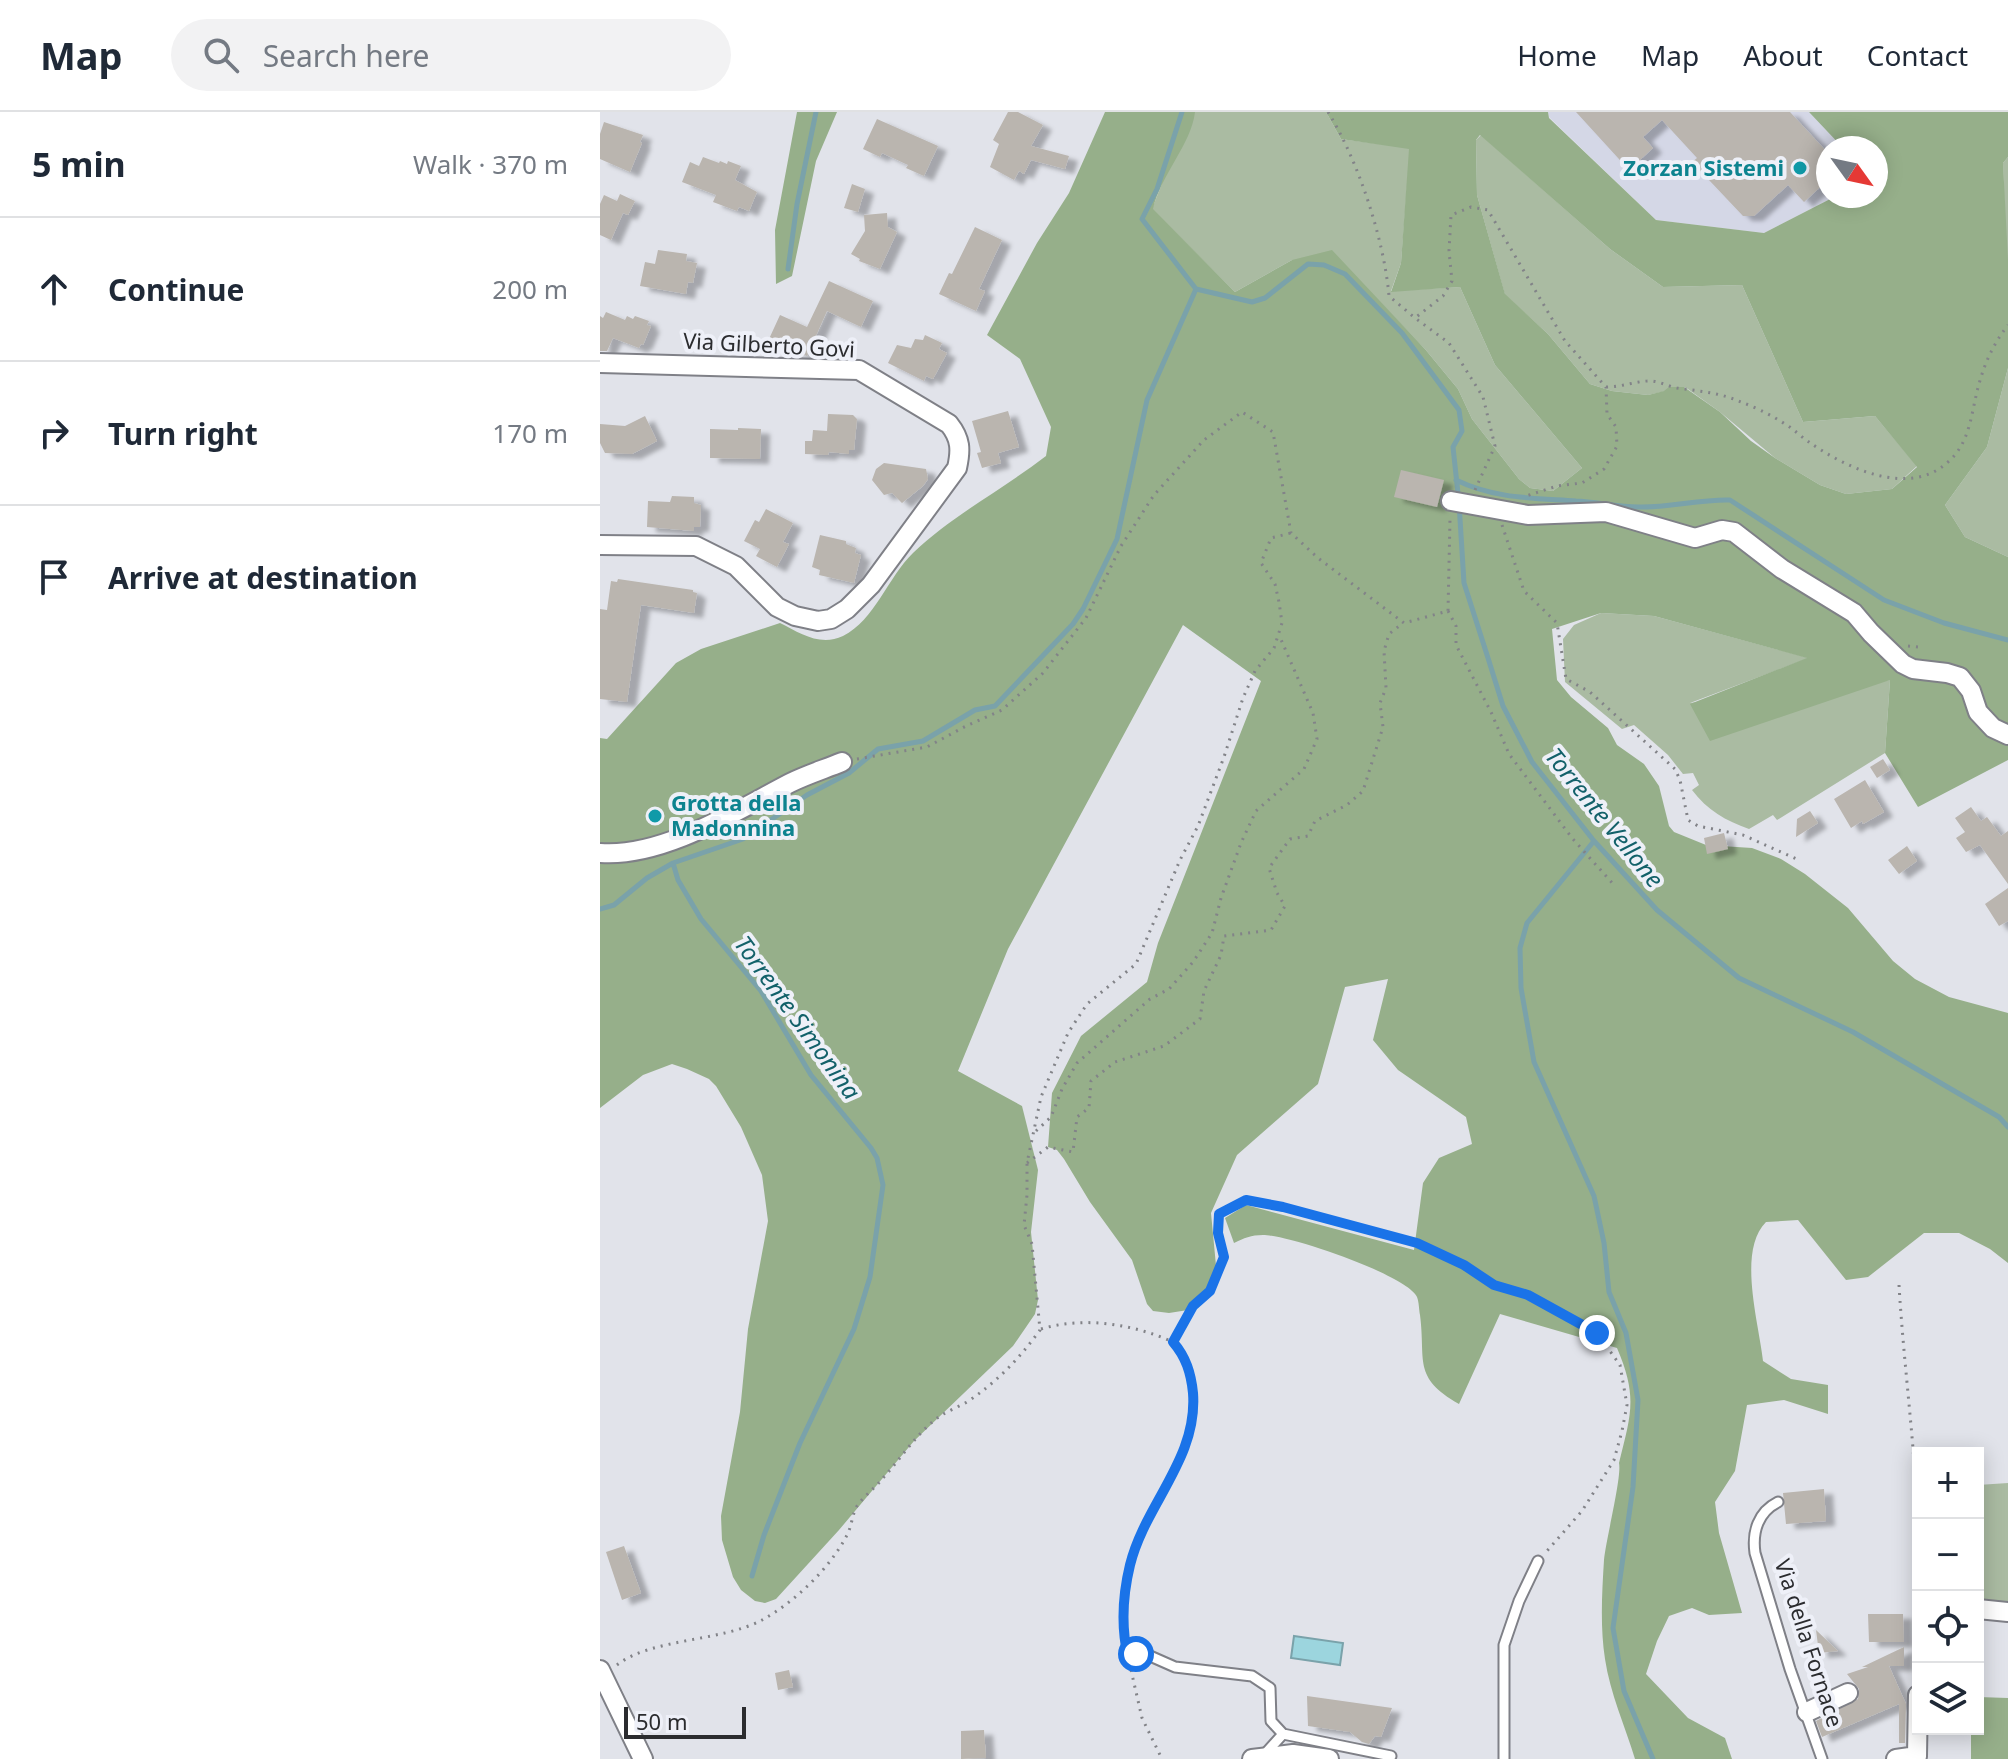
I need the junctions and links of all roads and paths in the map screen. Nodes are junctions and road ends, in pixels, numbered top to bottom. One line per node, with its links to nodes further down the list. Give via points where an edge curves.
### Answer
1 (1328, 112): 2 (path, via 1346,140 1386,265 1389,296)
2 (1415, 318): 5 (path, via 1443,296 1452,281 1451,215 1471,207 1488,210 1565,341); 6 (path, via 1449,343 1483,397 1495,446)
3 (2008, 325): 5 (path, via 1985,365 1962,446 1925,478 1874,474 1735,399 1650,380)
4 (600, 363): 10 (street, Via Gilberto Govi, via 859,370 949,424 961,450 957,468 871,585 831,619 795,616 777,607 736,566 696,546)
5 (1606, 387): 7 (path, via 1617,446 1604,469 1582,483 1535,492)
6 (1460, 503): 7 (street)
7 (1502, 510): 14 (street, via 1528,515 1606,512 1695,538 1734,532 1854,613 1903,664 1960,677 1978,712); 17 (path, via 1501,530 1524,591 1557,623 1566,679 1590,692 1675,769 1692,825 1743,835)
8 (1291, 533): 12 (path); 13 (path, via 1271,538 1261,563 1275,584 1282,623); 15 (path, via 1273,432 1242,412 1204,440 1154,495 1121,546 1086,618 1043,673 1002,710 927,747)
9 (1448, 535): 11 (path)
10 (600, 545)
11 (1448, 611): 12 (path); 18 (path, via 1456,626 1456,645 1509,754)
12 (1404, 623): 20 (path, via 1389,634 1384,651 1383,727 1363,791 1315,821 1308,836 1290,839 1269,868 1285,906 1271,930 1224,936 1200,1019 1164,1046 1115,1062 1091,1081 1089,1108 1077,1117 1073,1152 1048,1147)
13 (1278, 633): 19 (path, via 1243,698 1198,826 1136,964 1087,1004 1068,1033 1041,1097); 19 (path, via 1313,713 1317,739 1304,769 1256,811 1212,933 1193,962 1169,989 1150,999 1077,1063 1051,1117)
14 (2008, 735)
15 (842, 762): 16 (street, via 685,837)
16 (600, 853)
17 (1799, 860)
18 (1614, 885)
19 (1036, 1131): 20 (path)
20 (1027, 1163): 22 (path, via 1024,1225 1032,1244)
21 (1899, 1285): 25 (path)
22 (1040, 1330): 23 (path, via 1083,1322 1148,1331); 30 (path, via 1002,1376 939,1417 908,1447 857,1507 847,1535 829,1560 788,1602 735,1632 626,1658)
23 (1173, 1342): 26 (path, via 1193,1306 1210,1291 1224,1257 1219,1214 1246,1200 1417,1243 1597,1333 1620,1365 1627,1405 1622,1431 1614,1460 1582,1511); 29 (path, via 1185,1355 1192,1381 1192,1421 1187,1445 1131,1564 1123,1621)
24 (1778, 1502): 32 (lane, Via della Fornace, via 1758,1523 1755,1553)
25 (1918, 1519)
26 (1538, 1561): 40 (lane, via 1504,1645)
27 (1984, 1610): 28 (street)
28 (2008, 1612)
29 (1128, 1657): 33 (lane, via 1141,1652 1175,1667 1252,1676 1270,1688 1271,1721); 38 (path, via 1142,1718)
30 (602, 1675): 37 (street)
31 (1848, 1693): 32 (street)
32 (1807, 1712): 41 (lane, Via della Fornace)
33 (1283, 1734): 35 (lane); 36 (lane)
34 (1917, 1735): 42 (street, via 1917,1756)
35 (1391, 1756)
36 (1257, 1758): 39 (street, via 1306,1754)
37 (643, 1759)
38 (1162, 1759)
39 (1329, 1759)
40 (1504, 1759)
41 (1822, 1759)
42 (1896, 1759)

